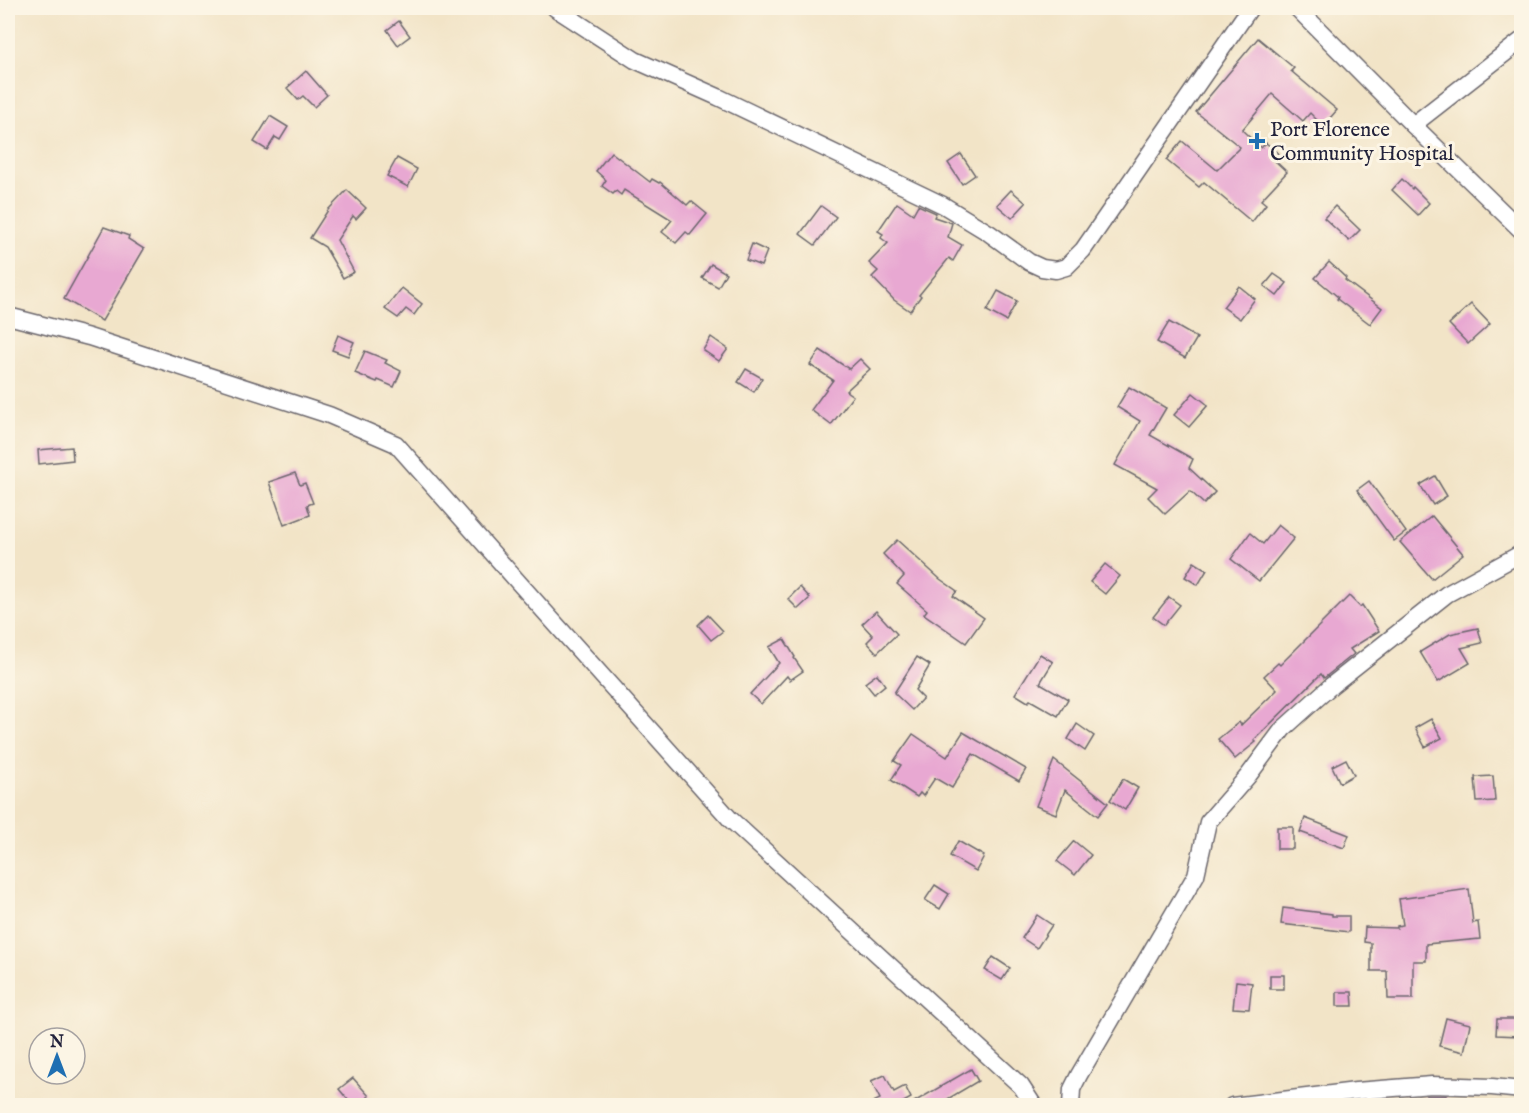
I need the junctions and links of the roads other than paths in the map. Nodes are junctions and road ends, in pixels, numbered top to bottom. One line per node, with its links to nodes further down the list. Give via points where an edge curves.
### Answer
1 (555, 8): 2 (street, via 635,60 943,205 1029,262 1056,270 1066,267 1083,250)
2 (1250, 8)
3 (1297, 8): 5 (street)
4 (1521, 40): 5 (street)
5 (1413, 125): 6 (street)
6 (1521, 231)
7 (8, 315): 10 (street, via 89,337 329,415 396,444 730,819 1021,1086)
8 (1521, 553): 11 (street, via 1447,594 1283,729 1208,822 1196,875 1079,1076 1072,1089)
9 (1521, 1090): 12 (street, via 1432,1085)
10 (1034, 1106)
11 (1071, 1106)
12 (1232, 1106)

